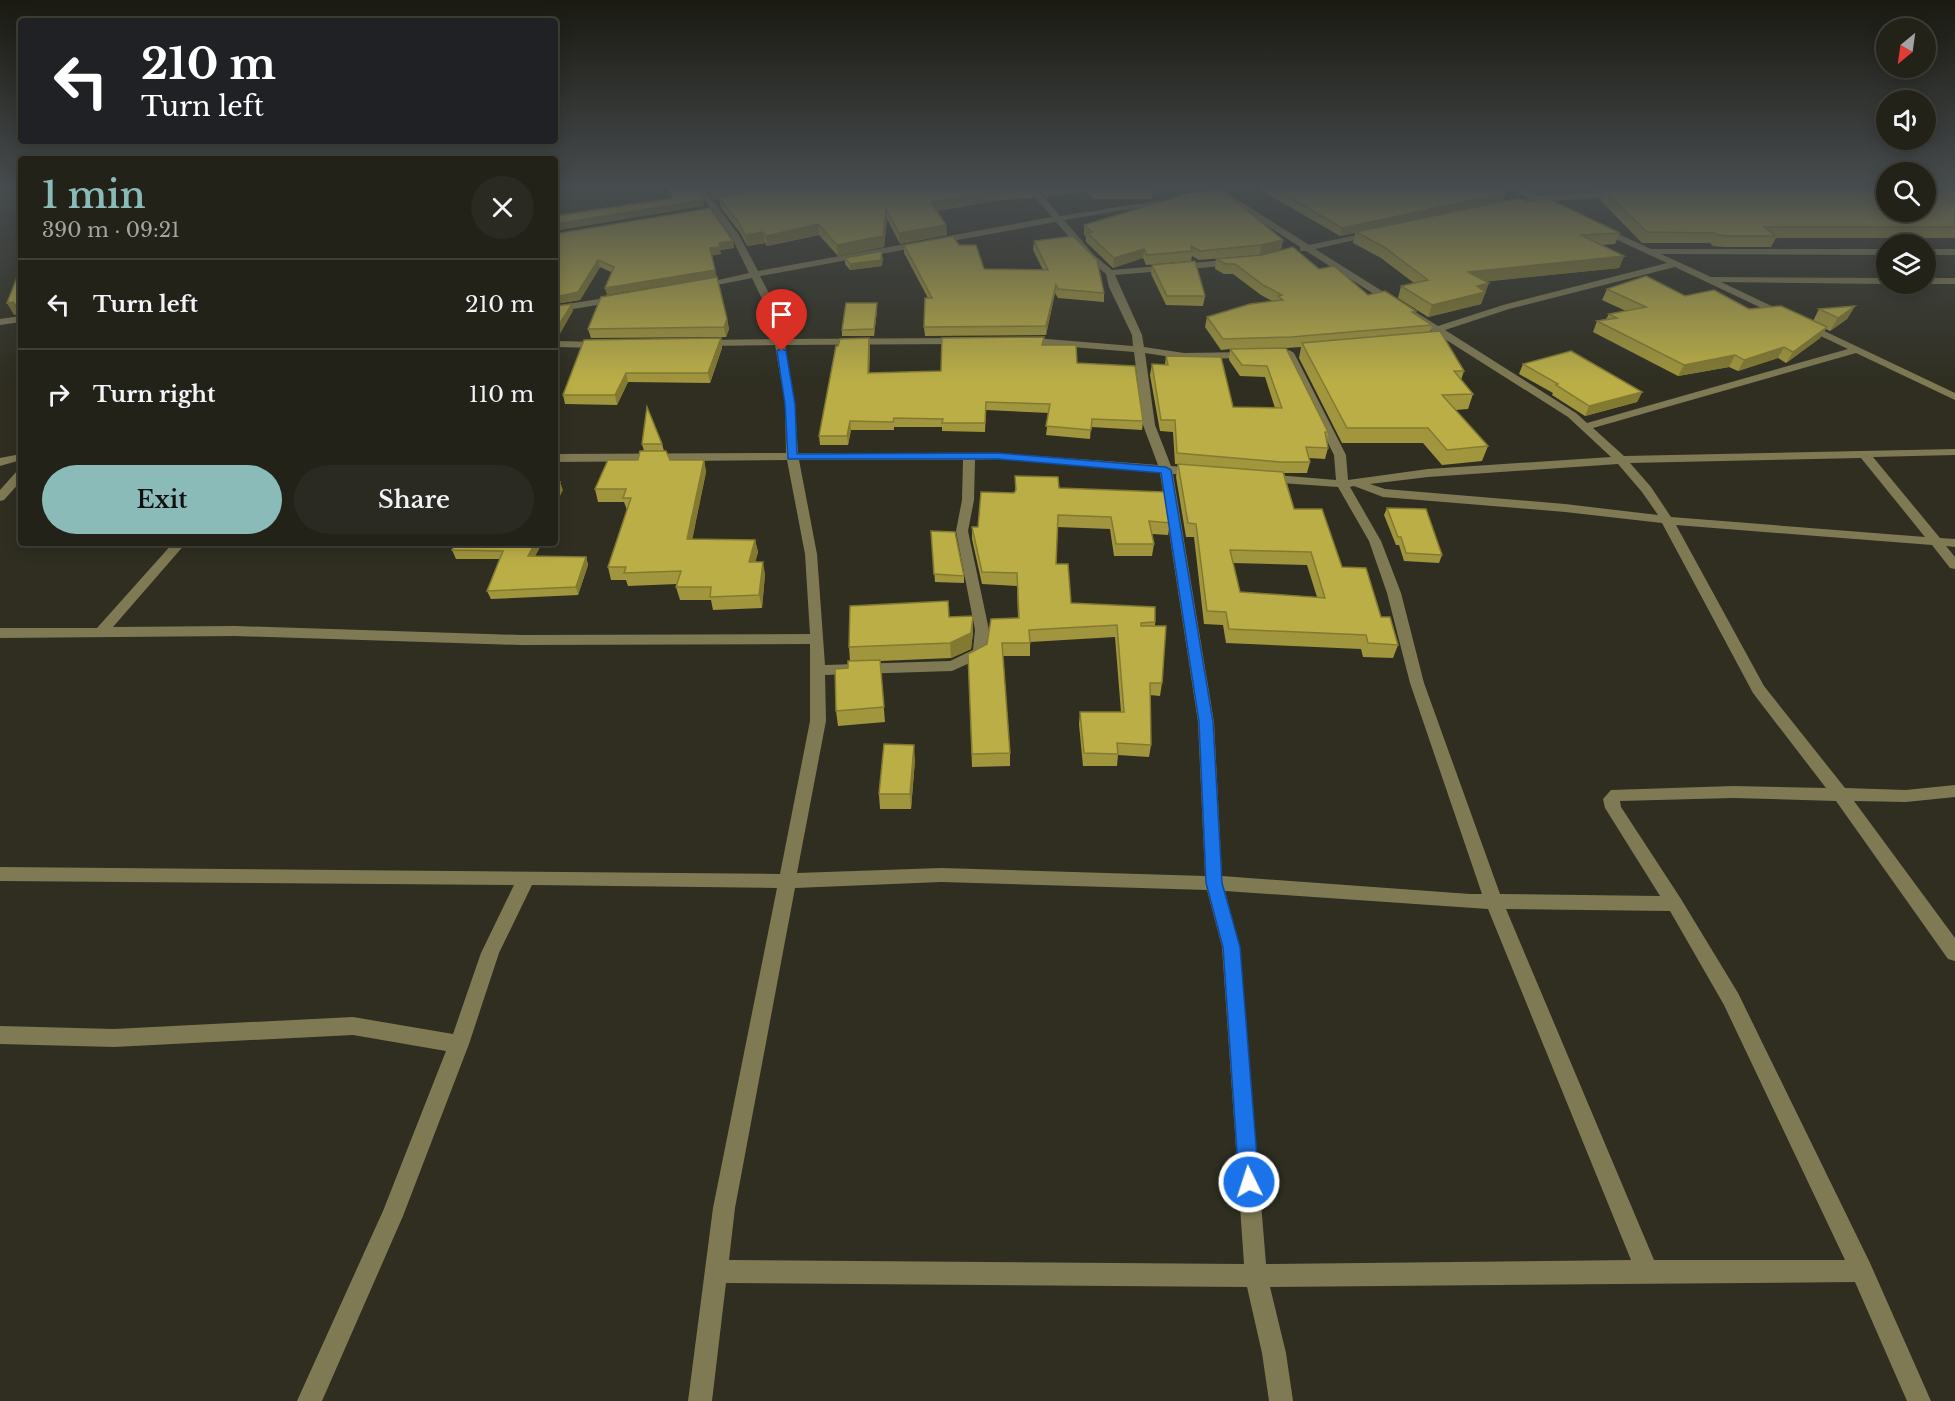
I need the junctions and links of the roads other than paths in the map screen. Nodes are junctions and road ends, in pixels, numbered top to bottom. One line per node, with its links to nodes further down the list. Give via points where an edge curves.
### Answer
1 (743, 251): 13 (street)
2 (882, 251): 13 (street)
3 (1086, 251): 12 (street)
4 (1316, 251): 23 (street)
5 (1651, 251): 11 (street)
6 (1813, 251): 7 (street)
7 (1876, 252)
8 (1936, 252): 9 (street)
9 (1955, 252)
10 (1249, 261): 12 (street)
11 (1676, 264): 14 (street); 23 (street, via 1506,307)
12 (1110, 273): 32 (street)
13 (756, 276): 18 (street); 28 (street)
14 (1708, 279): 15 (street); 33 (street)
15 (1876, 281)
16 (1936, 281): 17 (street)
17 (1955, 281)
18 (693, 286)
19 (626, 297): 20 (street)
20 (558, 308)
21 (18, 319): 22 (street)
22 (0, 322)
23 (1438, 329): 24 (street)
24 (1454, 339): 27 (street); 37 (street)
25 (1014, 340): 32 (street)
26 (978, 341): 28 (street)
27 (1433, 341)
28 (779, 342): 30 (street); 41 (street, via 790,404)
29 (558, 344): 31 (street)
30 (686, 344)
31 (615, 345)
32 (1140, 350): 35 (street, via 1184,356); 46 (street, via 1149,425)
33 (1858, 350): 36 (street); 37 (street)
34 (1289, 353): 50 (street, via 1340,455)
35 (1261, 355)
36 (1955, 398)
37 (1584, 426): 44 (street)
38 (1955, 452): 39 (street)
39 (1863, 453): 44 (street); 53 (street)
40 (969, 456): 41 (street); 46 (street); 60 (street, via 968,500 962,531 982,630 980,653 952,666)
41 (792, 457): 43 (street); 59 (street, via 811,554)
42 (18, 458): 45 (street)
43 (558, 458)
44 (1621, 460): 50 (street, via 1428,473); 52 (street)
45 (0, 462)
46 (1166, 470): 47 (street); 66 (street, via 1206,722)
47 (1209, 473)
48 (18, 477): 51 (street)
49 (1253, 477): 50 (street)
50 (1348, 483): 52 (street, via 1383,492); 67 (street, via 1394,592 1417,683)
51 (0, 496)
52 (1667, 520): 53 (street); 62 (street, via 1758,689)
53 (1936, 542): 54 (street); 56 (street)
54 (1955, 543)
55 (177, 546): 57 (street)
56 (1955, 565)
57 (101, 632): 58 (street); 59 (street, via 235,631 521,640)
58 (0, 633)
59 (817, 639): 60 (street)
60 (817, 670): 65 (street, via 818,721)
61 (1955, 791): 62 (street, via 1906,796)
62 (1841, 795): 68 (street, via 1617,794 1611,799 1613,808); 69 (street)
63 (0, 874): 64 (street)
64 (526, 879): 65 (street); 71 (street, via 490,953)
65 (787, 881): 66 (street, via 941,875); 72 (street, via 724,1208)
66 (1214, 883): 67 (street); 75 (street, via 1231,947)
67 (1494, 902): 68 (street); 73 (street)
68 (1675, 904): 74 (street, via 1731,999)
69 (1955, 953)
70 (0, 1035): 71 (street, via 114,1038 353,1026)
71 (459, 1044): 76 (street, via 392,1216)
72 (716, 1271): 75 (street); 77 (street)
73 (1647, 1271): 74 (street); 75 (street)
74 (1862, 1271): 79 (street)
75 (1256, 1276): 78 (street)
76 (309, 1401)
77 (700, 1401)
78 (1281, 1401)
79 (1919, 1401)

